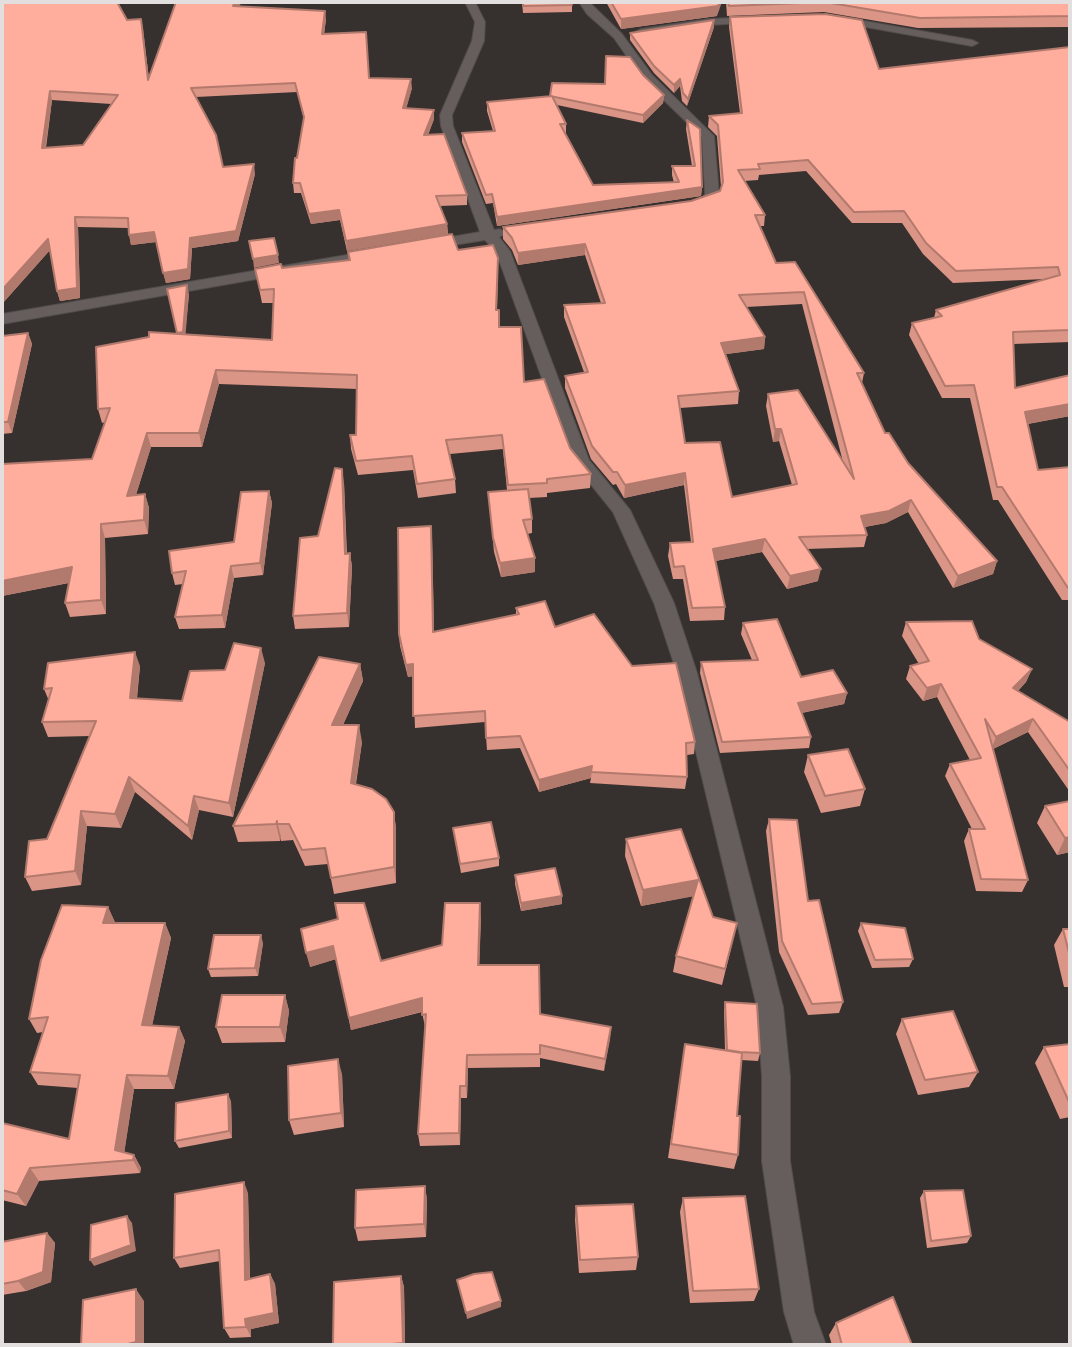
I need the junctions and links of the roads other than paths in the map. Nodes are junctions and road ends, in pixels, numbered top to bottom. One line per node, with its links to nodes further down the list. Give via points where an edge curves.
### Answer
1 (470, 2): 9 (street, via 480,23 478,41 446,115)
2 (584, 2): 5 (street)
3 (824, 18): 6 (street)
4 (767, 20): 5 (street, via 675,26)
5 (618, 36): 7 (street, via 648,78 708,136 709,201)
6 (972, 43)
7 (677, 208)
8 (515, 231): 9 (street)
9 (488, 234): 10 (street); 11 (street, via 503,251 581,461 621,510 664,603 687,673 770,1007 776,1161 799,1312)
10 (2, 319)
11 (810, 1345)

